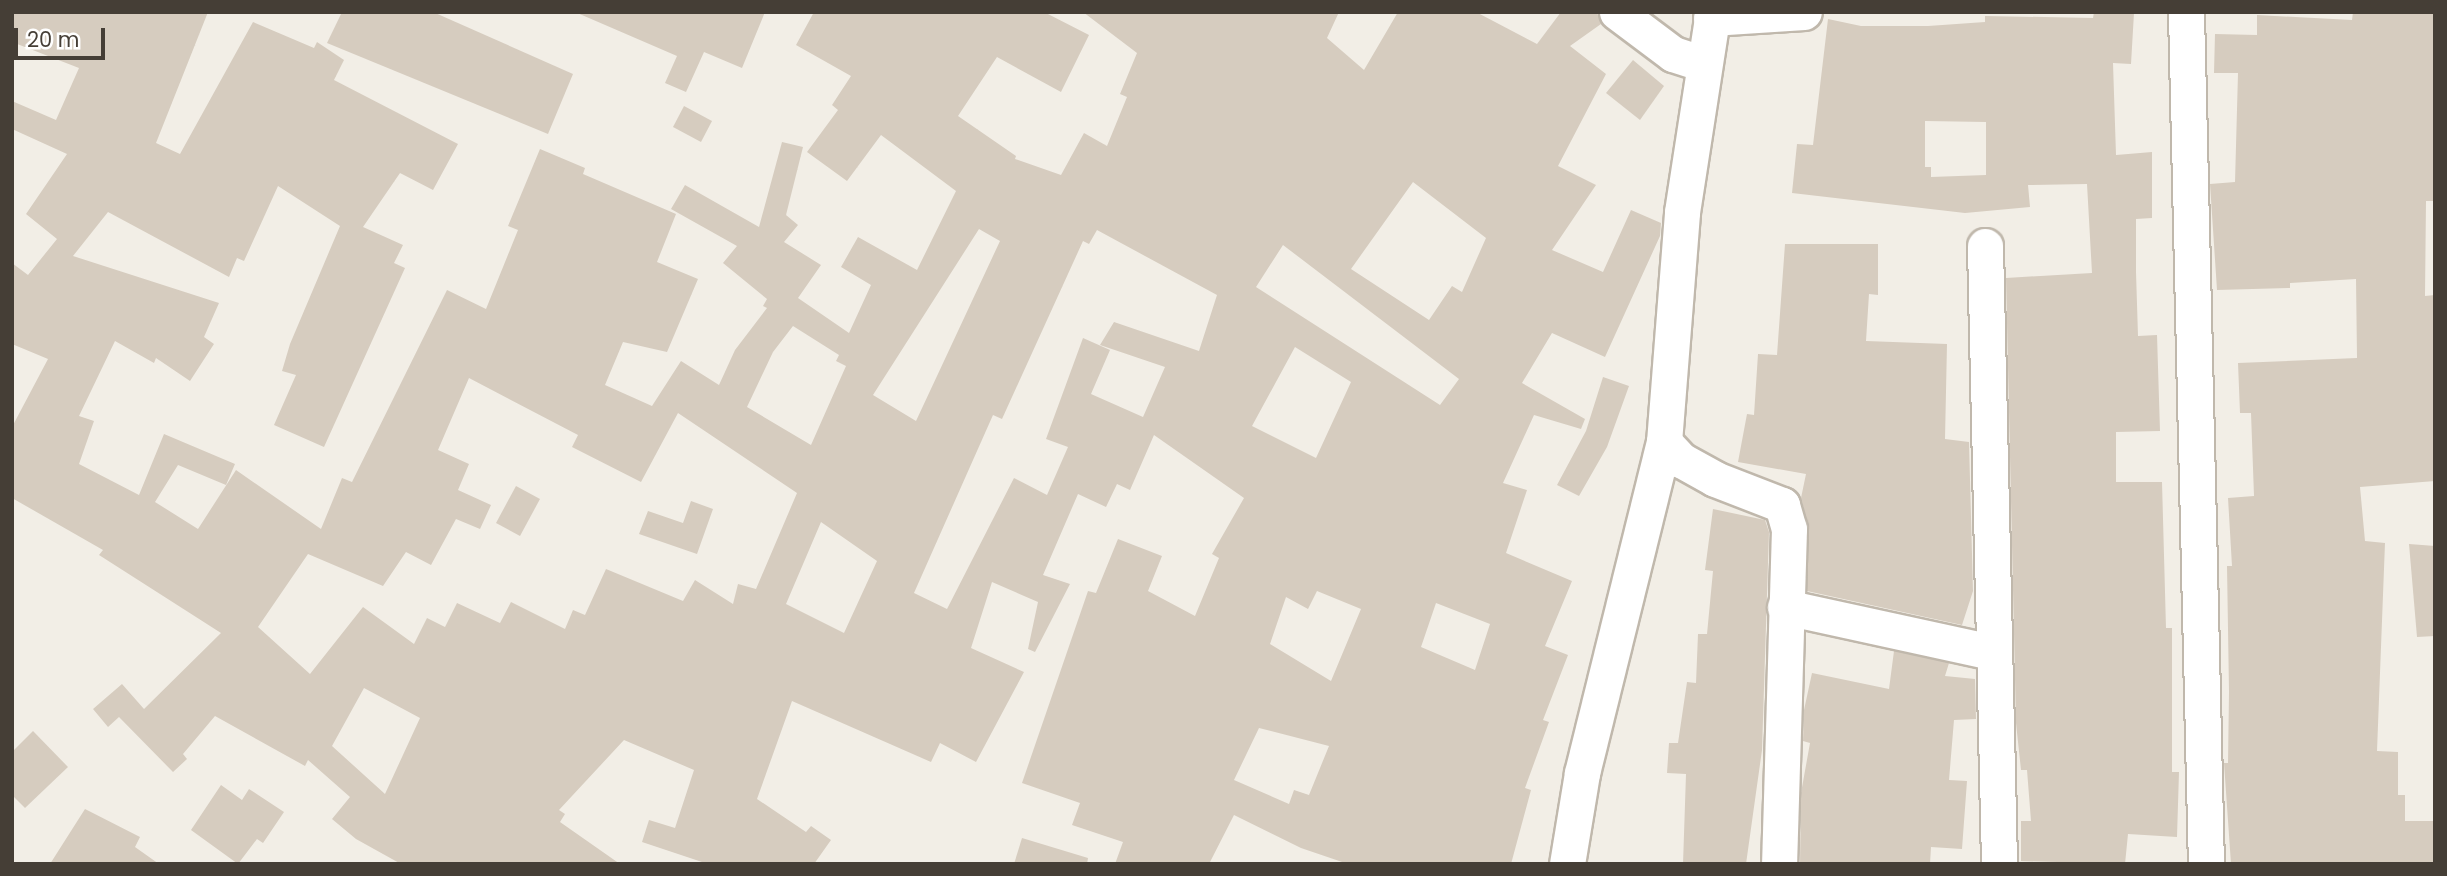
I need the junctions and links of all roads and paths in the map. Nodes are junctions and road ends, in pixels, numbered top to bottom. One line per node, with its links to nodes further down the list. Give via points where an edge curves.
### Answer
1 (1617, 12): 5 (street, via 1673,54)
2 (1804, 12): 4 (street)
3 (2186, 12): 13 (street)
4 (1712, 15): 5 (street)
5 (1703, 64): 7 (street, via 1682,212)
6 (1985, 246): 9 (street)
7 (1664, 442): 8 (street, via 1681,460 1715,479 1782,505 1789,529); 10 (street, via 1582,773)
8 (1785, 607): 9 (street); 11 (street)
9 (1991, 652): 12 (street)
10 (1567, 864)
11 (1779, 864)
12 (2000, 864)
13 (2206, 864)

